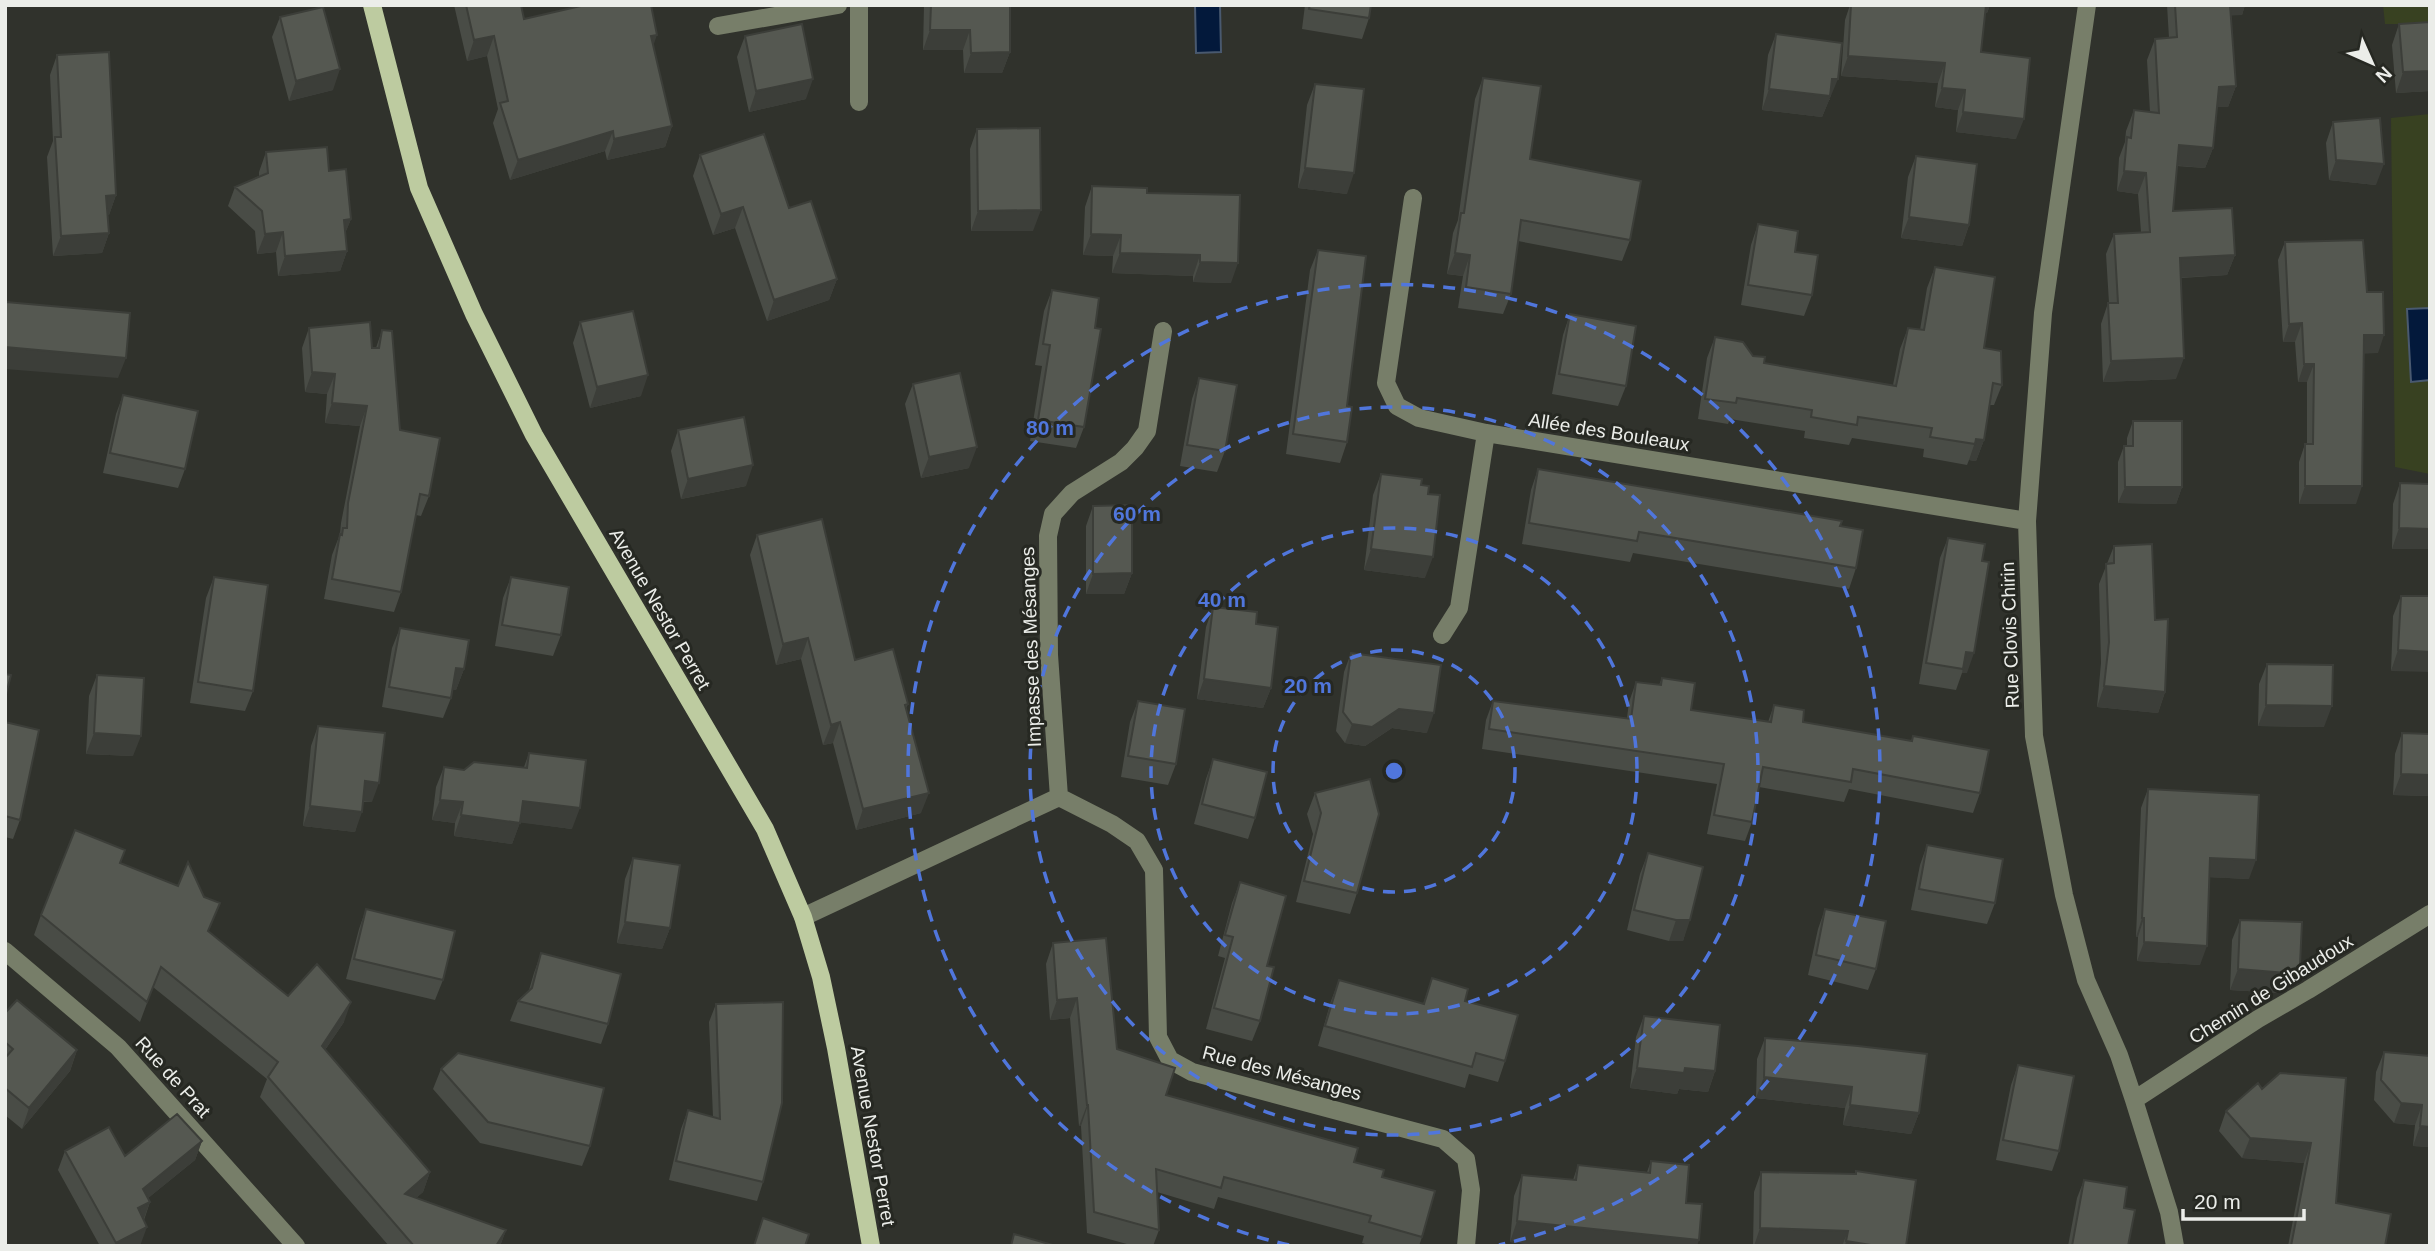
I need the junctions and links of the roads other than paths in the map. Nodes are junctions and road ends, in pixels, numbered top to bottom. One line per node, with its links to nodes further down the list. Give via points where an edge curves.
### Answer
1 (372, 5): 14 (main road, Avenue Nestor Perret, via 419,188 474,314 534,435 765,829)
2 (838, 5): 5 (street)
3 (859, 5): 6 (street)
4 (2087, 5): 10 (street, Rue Clovis Chirin, via 2043,313)
5 (718, 26)
6 (859, 102)
7 (1413, 198): 9 (street, Allée des Bouleaux, via 1386,383 1397,406 1419,418)
8 (1163, 331): 12 (street, Impasse des Mésanges, via 1147,431 1121,462 1072,493 1054,514 1048,536 1049,655)
9 (1486, 433): 10 (street, Allée des Bouleaux); 11 (street, via 1460,608)
10 (2027, 521): 16 (street, Rue Clovis Chirin, via 2034,736 2064,895 2086,980)
11 (1442, 635)
12 (1059, 797): 14 (street); 19 (street, Rue des Mésanges, via 1137,841 1154,870 1158,1037 1170,1059 1192,1072 1443,1139 1466,1159 1471,1190)
13 (2430, 914): 16 (street, Chemin de Gibaudoux)
14 (803, 917): 18 (main road, Avenue Nestor Perret, via 834,1036)
15 (5, 951): 17 (street, Rue de Prat, via 118,1047)
16 (2134, 1100): 20 (street, Rue Clovis Chirin)
17 (296, 1246)
18 (871, 1246)
19 (1466, 1246)
20 (2175, 1246)

